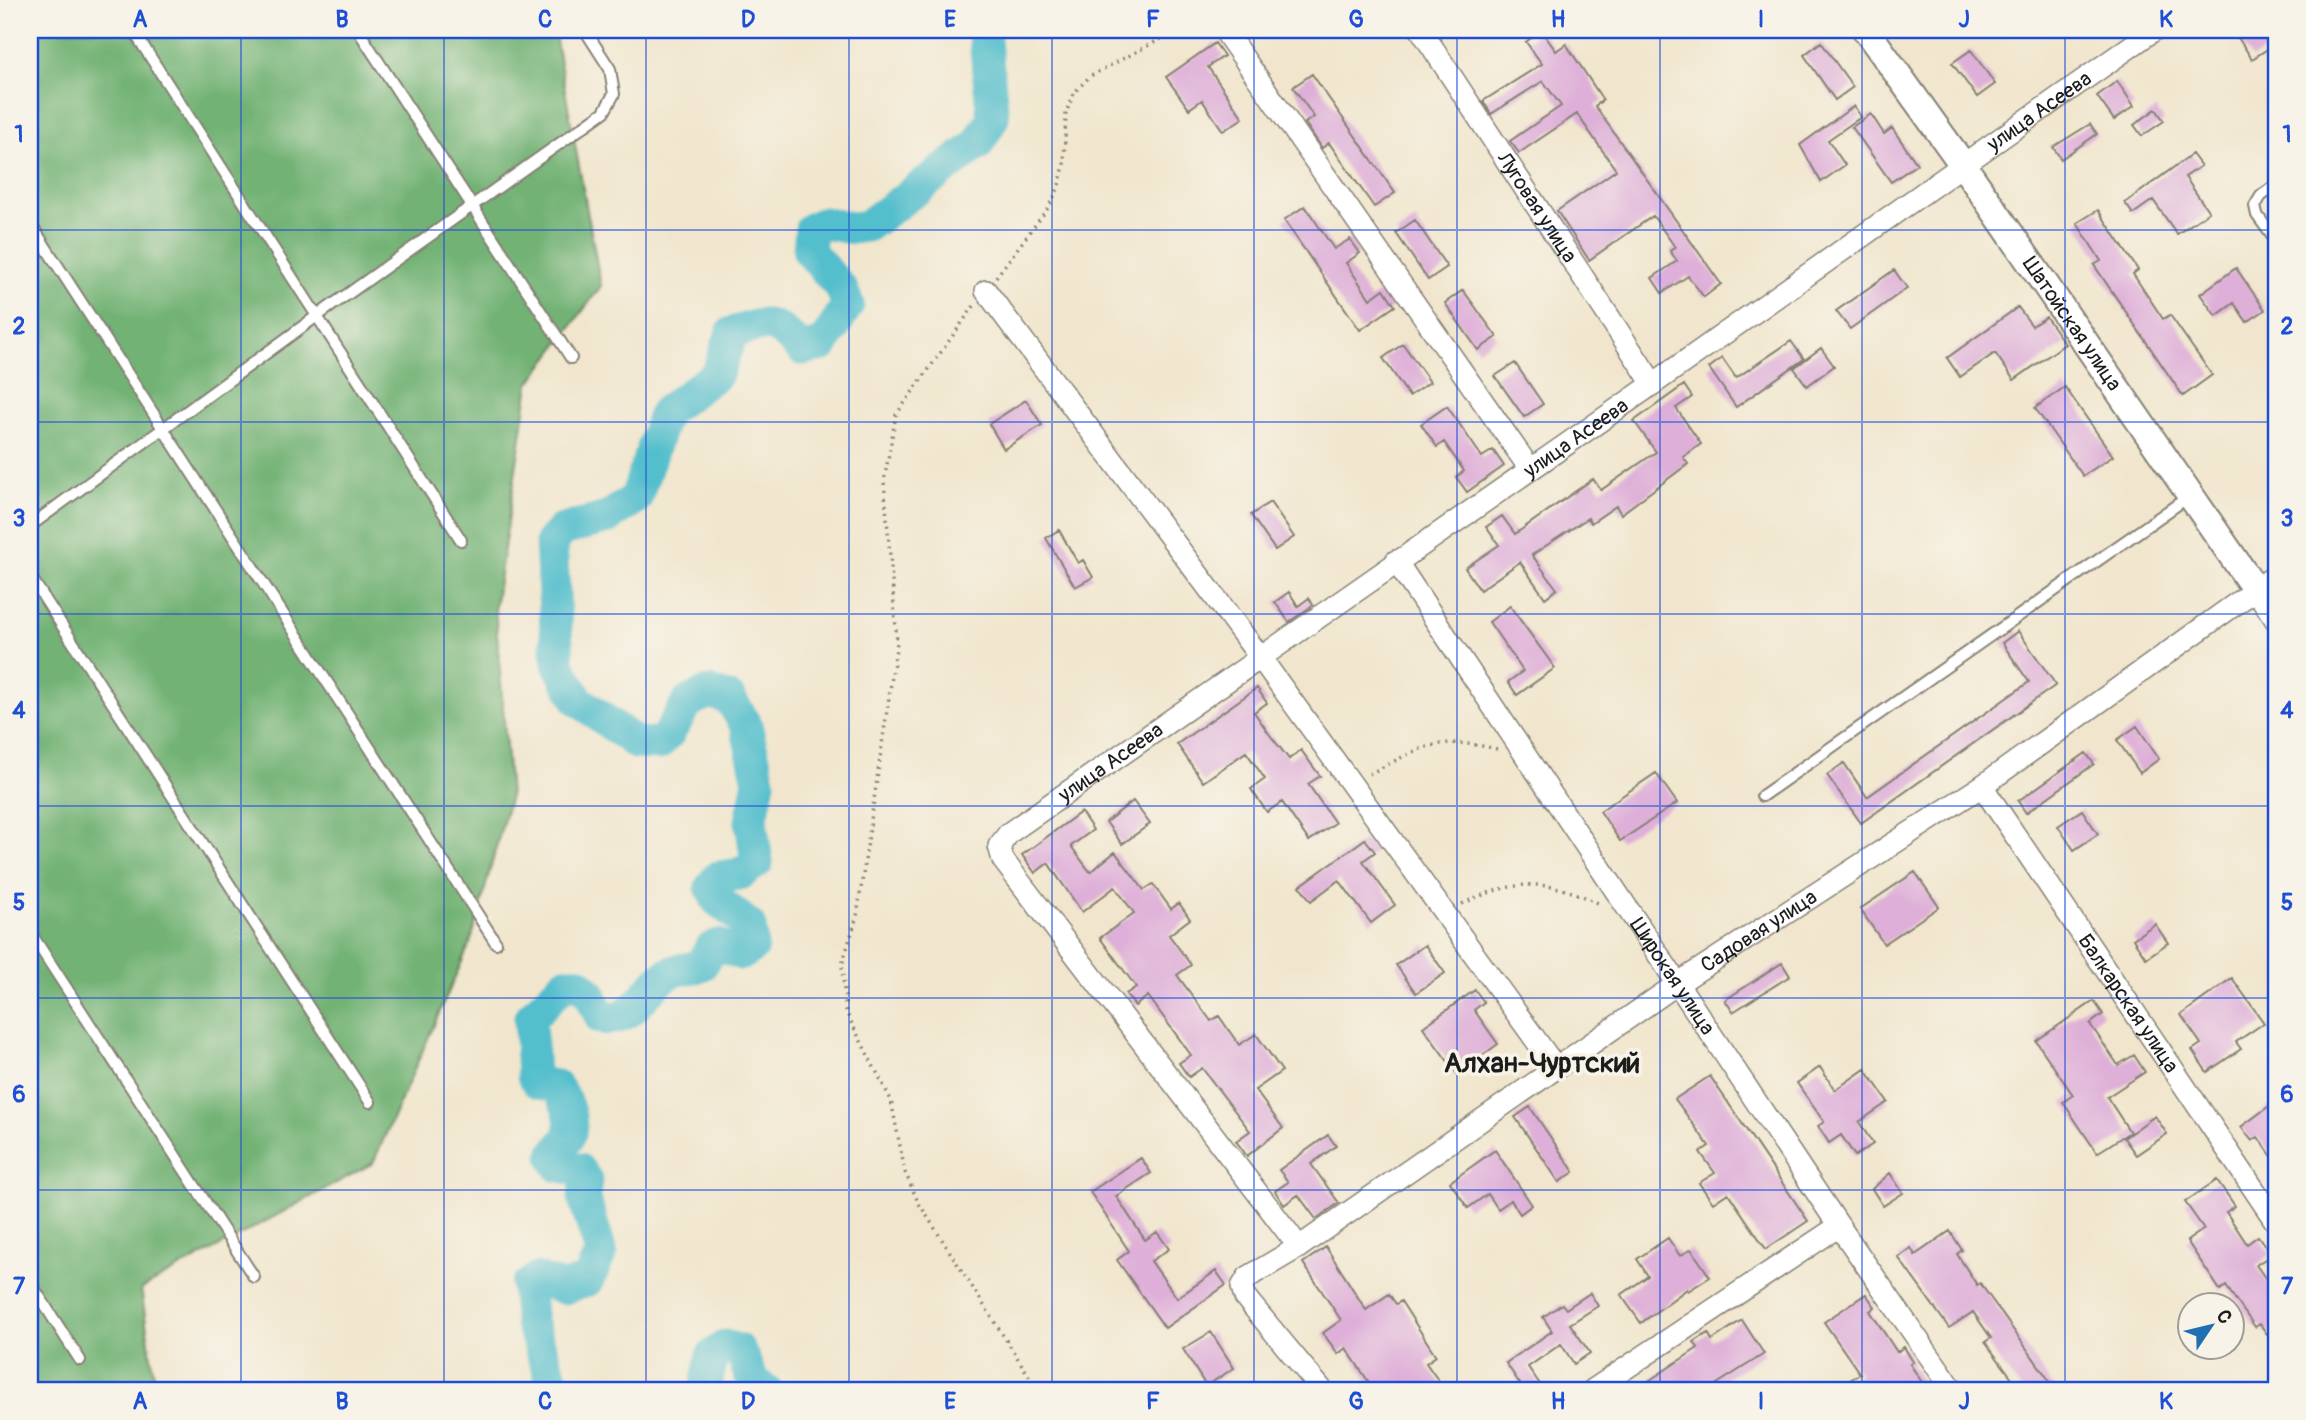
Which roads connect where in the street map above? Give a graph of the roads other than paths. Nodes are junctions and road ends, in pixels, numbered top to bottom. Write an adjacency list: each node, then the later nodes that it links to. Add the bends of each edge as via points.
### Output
1 (133, 30): 14 (lane)
2 (358, 30): 10 (lane)
3 (585, 30): 10 (lane, via 610,69 614,94 604,112)
4 (1224, 30): 18 (street)
5 (1421, 30): 16 (street, Луговая улица)
6 (1866, 30): 8 (street, Шатойская улица)
7 (2154, 30): 8 (street, улица Асеева)
8 (1963, 165): 16 (street, улица Асеева); 19 (street, Шатойская улица)
9 (2276, 185): 12 (lane, via 2255,206)
10 (472, 205): 14 (lane); 15 (lane)
11 (30, 223): 17 (lane)
12 (2276, 241)
13 (985, 291): 26 (street)
14 (317, 316): 17 (lane); 21 (lane)
15 (571, 358)
16 (1653, 384): 18 (street, улица Асеева)
17 (164, 429): 20 (lane); 30 (lane)
18 (1530, 469): 22 (street, улица Асеева)
19 (2191, 495): 24 (street, Шатойская улица); 28 (lane)
20 (30, 526)
21 (461, 540)
22 (1396, 561): 26 (street, улица Асеева); 31 (street, Широкая улица)
23 (30, 576): 33 (lane)
24 (2266, 582): 25 (street, Шатойская улица); 27 (street, Садовая улица)
25 (2276, 620)
26 (1260, 657): 32 (street); 36 (street, улица Асеева, via 1009,832 999,846 1003,860)
27 (1982, 786): 31 (street, Садовая улица); 34 (street, Балкарская улица)
28 (1762, 796)
29 (30, 932): 37 (lane)
30 (496, 943)
31 (1677, 984): 32 (street, Садовая улица); 35 (street, Широкая улица)
32 (1556, 1068): 36 (street, Садовая улица)
33 (370, 1102)
34 (2276, 1222)
35 (1839, 1226): 41 (street); 42 (street, Широкая улица)
36 (1299, 1247): 40 (street, Садовая улица, via 1248,1278 1242,1287 1245,1297)
37 (254, 1277)
38 (30, 1282): 39 (lane)
39 (80, 1360)
40 (1322, 1390)
41 (1593, 1390)
42 (1953, 1390)

